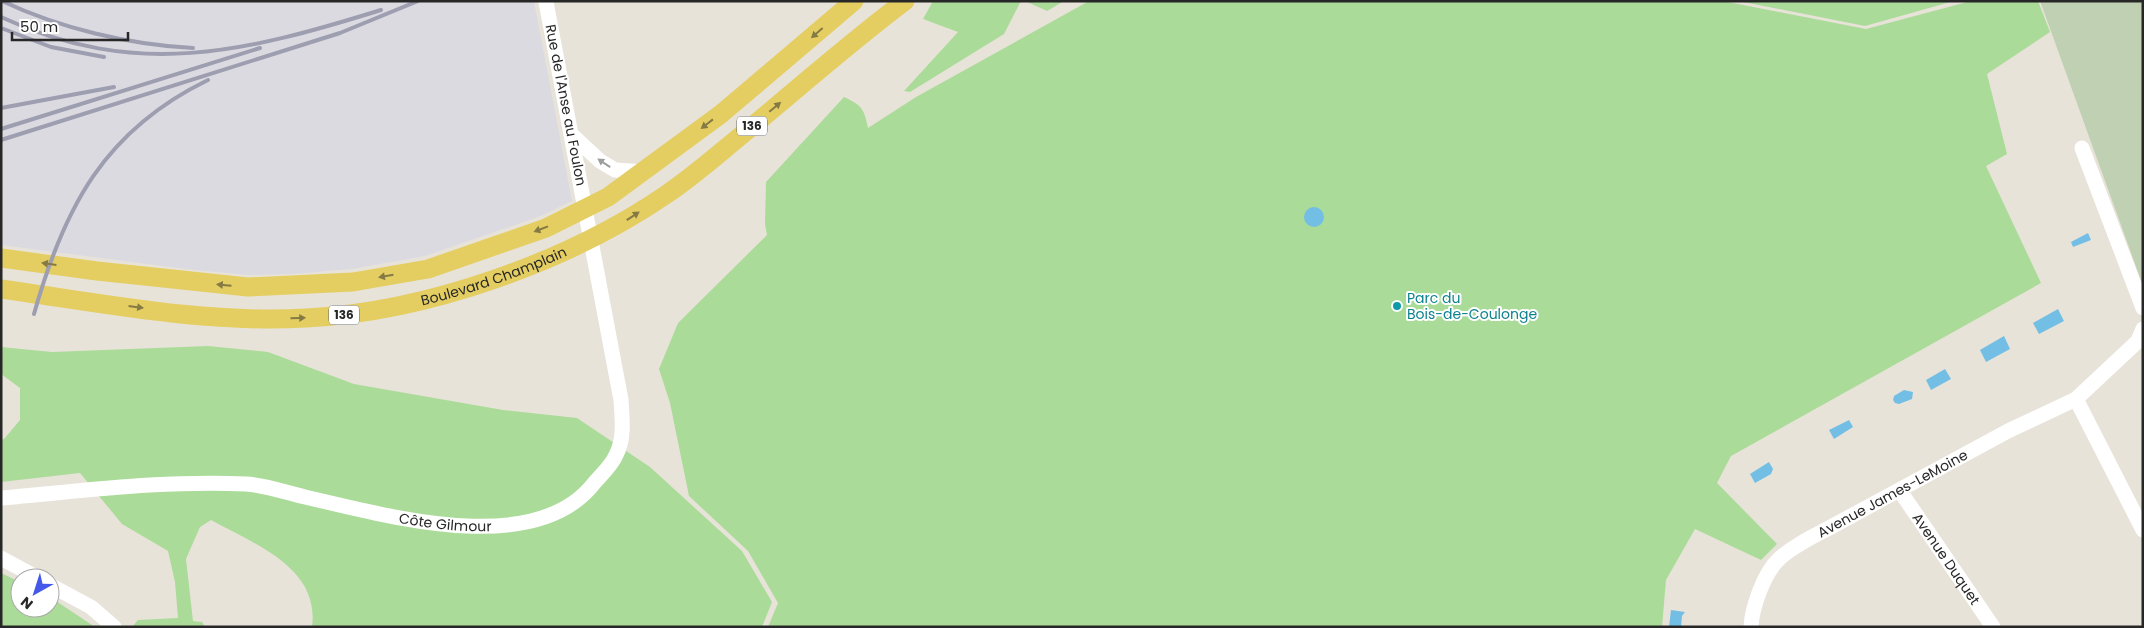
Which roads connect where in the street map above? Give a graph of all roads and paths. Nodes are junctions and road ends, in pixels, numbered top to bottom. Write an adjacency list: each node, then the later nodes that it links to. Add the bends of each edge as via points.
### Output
1 (854, 1): 6 (main road, Boulevard Champlain / 136, one-way to 6, via 721,114)
2 (905, 1): 8 (main road, Boulevard Champlain / 136, one-way to 2, via 676,188)
3 (546, 2): 4 (street, Rue de l'Anse au Foulon)
4 (572, 135): 6 (street, one-way to 4, via 615,170); 7 (street, Rue de l'Anse au Foulon)
5 (2082, 148): 11 (street)
6 (645, 172): 7 (main road, Boulevard Champlain / 136)
7 (585, 208): 8 (street, Côte Gilmour); 9 (main road, Boulevard Champlain / 136, one-way to 9, via 546,228 428,269 354,282 248,287)
8 (590, 241): 10 (main road, Boulevard Champlain / 136, one-way to 8, via 195,314 255,319 305,318 403,304 481,282); 15 (street, Côte Gilmour, via 622,400 622,436 616,456 586,494 569,508 541,519 508,525 419,523 249,484 192,482)
9 (1, 258)
10 (1, 290)
11 (2143, 308)
12 (2143, 329): 13 (street, Avenue James-LeMoine, via 2138,340)
13 (2076, 399): 14 (street, Avenue James-LeMoine); 16 (street)
14 (1900, 491): 21 (street, Avenue James-LeMoine, via 1800,544 1778,560 1760,588); 22 (street, Avenue Duquet)
15 (1, 498)
16 (2143, 530)
17 (1, 558): 18 (street)
18 (20, 568)
19 (60, 590): 20 (street, via 91,607)
20 (114, 627)
21 (1751, 627)
22 (1993, 627)

